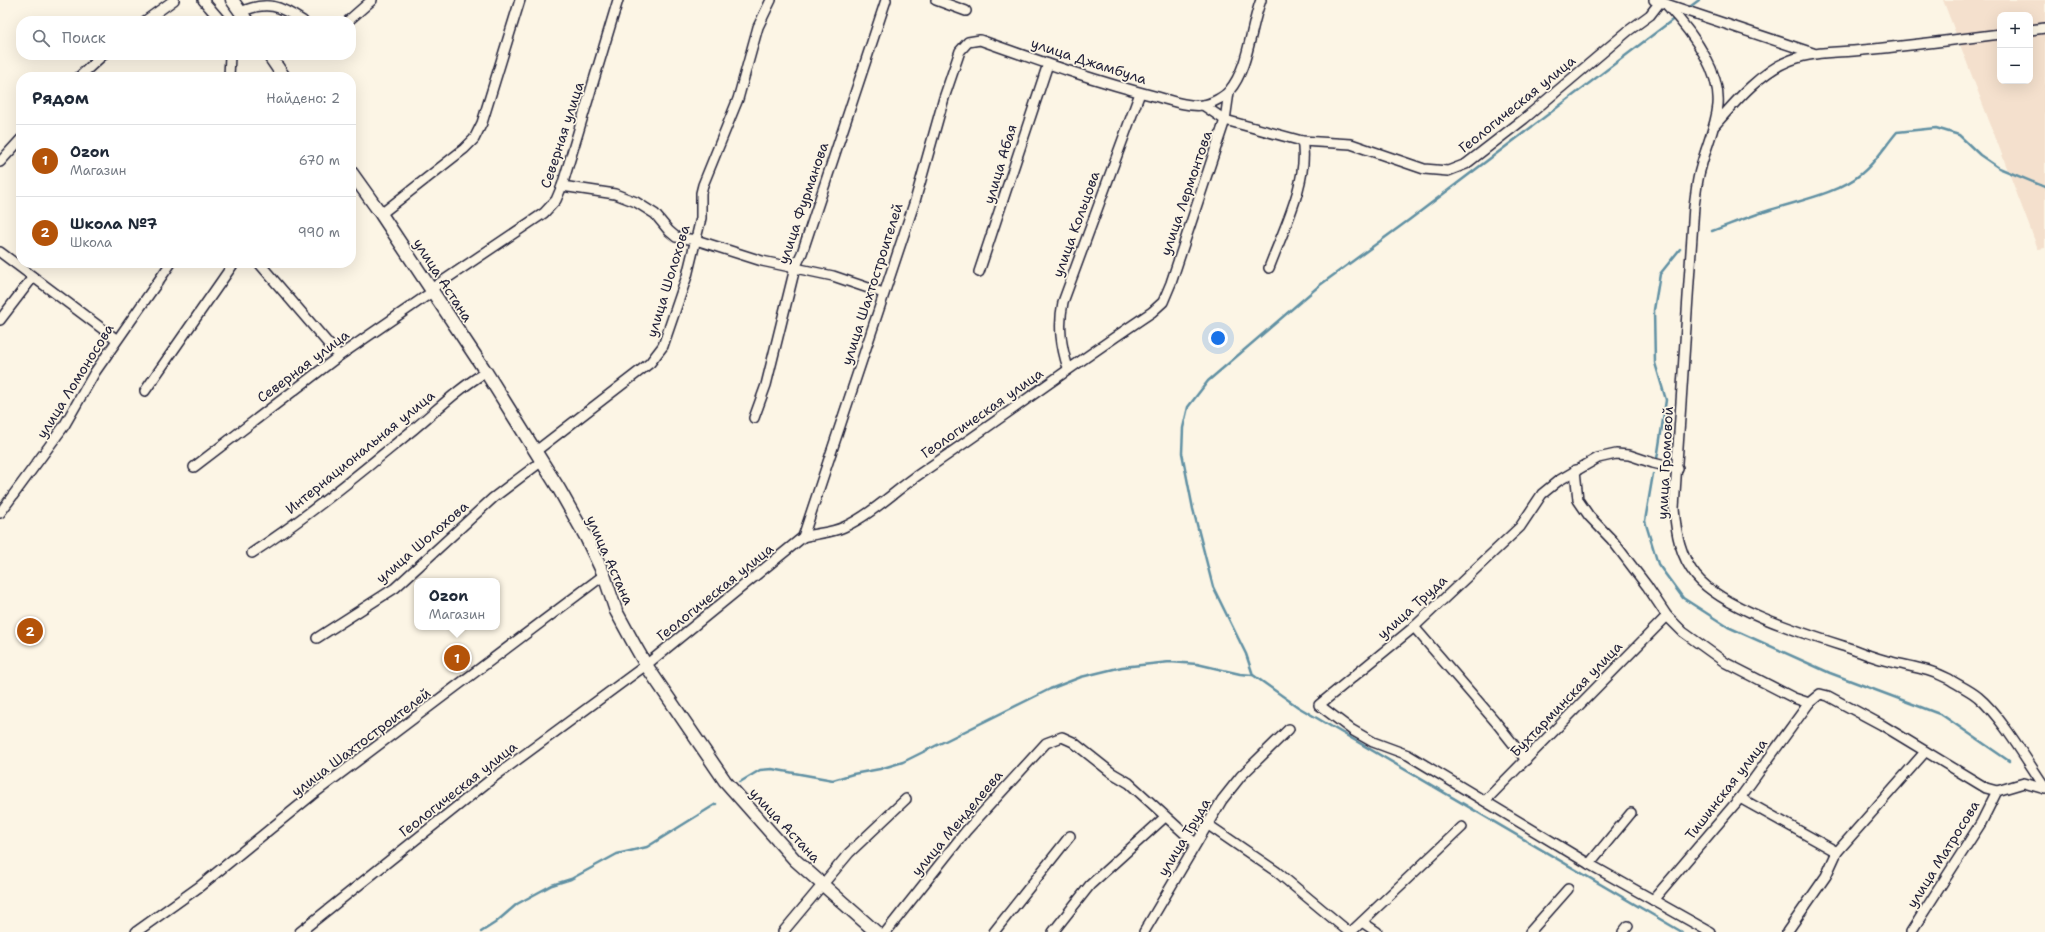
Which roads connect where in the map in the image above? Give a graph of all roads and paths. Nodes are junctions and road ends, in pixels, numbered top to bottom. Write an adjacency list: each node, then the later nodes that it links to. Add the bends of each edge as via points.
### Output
1 (174, 0): 13 (street)
2 (203, 0): 14 (street)
3 (232, 0): 15 (street)
4 (372, 0): 17 (street)
5 (520, 0): 41 (street, via 482,123 474,139)
6 (618, 0): 40 (street, Северная улица)
7 (771, 0): 42 (street, улица Шолохова, via 758,27 738,99 703,184 701,218)
8 (886, 0): 49 (street, улица Фурманова, via 802,254)
9 (936, 0): 12 (street)
10 (1261, 0): 30 (street, улица Лермонтова, via 1239,76)
11 (1660, 2): 22 (street); 35 (street, улица Громовой, via 1693,37 1711,72 1718,103); 36 (street, Геологическая улица, via 1650,15 1524,119 1466,164 1448,171 1424,169 1351,144)
12 (966, 11)
13 (152, 16)
14 (217, 16)
15 (244, 16): 16 (street, via 263,5)
16 (295, 16)
17 (354, 16)
18 (2045, 28): 19 (street)
19 (2033, 30)
20 (1997, 34): 22 (street, via 1836,53)
21 (968, 42): 26 (street, улица Джамбула, via 980,40); 54 (street, улица Шахтостроителей, via 960,52 944,98 915,201)
22 (1813, 53): 35 (street, via 1790,60 1757,82)
23 (97, 60): 27 (street)
24 (230, 60): 28 (street)
25 (273, 60): 29 (street)
26 (1048, 64): 31 (street, улица Джамбула); 51 (street, улица Абая)
27 (84, 72)
28 (229, 72)
29 (281, 72)
30 (1229, 92): 32 (street, улица Лермонтова); 34 (street, улица Лермонтова)
31 (1140, 93): 33 (street, улица Джамбула, via 1185,104); 59 (street, улица Кольцова, via 1063,302 1060,331)
32 (1214, 102): 33 (street, улица Джамбула)
33 (1203, 105): 34 (street, улица Джамбула)
34 (1226, 120): 36 (street, улица Джамбула); 55 (street, улица Лермонтова)
35 (1715, 125): 65 (street, улица Громовой, via 1700,168 1694,206)
36 (1302, 141): 50 (street, via 1304,163 1298,190)
37 (16, 151): 38 (street)
38 (0, 162)
39 (356, 179): 41 (street, улица Астана)
40 (562, 186): 42 (street, via 615,194 636,202 655,214 676,237); 53 (street, Северная улица, via 556,200 544,213)
41 (381, 214): 53 (street, улица Астана)
42 (696, 240): 49 (street, via 743,256); 63 (street, улица Шолохова, via 687,276 659,353)
43 (0, 252): 44 (street)
44 (16, 264)
45 (21, 268): 52 (street)
46 (167, 268): 57 (street, улица Ломоносова)
47 (231, 268): 61 (street)
48 (263, 268): 58 (street)
49 (795, 268): 54 (street, via 833,276); 62 (street, улица Фурманова, via 766,385)
50 (1269, 268)
51 (979, 272)
52 (33, 277): 56 (street); 57 (street)
53 (432, 291): 58 (street, Северная улица); 60 (street, улица Астана)
54 (883, 293): 68 (street, улица Шахтостроителей)
55 (1163, 302): 59 (street, Геологическая улица)
56 (0, 320)
57 (116, 339): 67 (street, улица Ломоносова, via 64,426)
58 (339, 356): 64 (street, Северная улица)
59 (1068, 368): 68 (street, Геологическая улица, via 1009,413 858,519 830,533)
60 (486, 372): 63 (street, улица Астана); 69 (street, Интернациональная улица, via 465,384 331,496)
61 (145, 391)
62 (754, 418)
63 (539, 456): 70 (street, улица Астана, via 586,537); 73 (street, улица Шолохова, via 395,588)
64 (194, 467)
65 (1678, 469): 66 (street, улица Труда, via 1629,455 1616,454 1598,458); 79 (street, улица Громовой, via 1674,508 1677,537 1685,559 1696,576 1708,587 1738,606 1794,630 1891,662 1917,666 1948,679 1978,697 2000,722)
66 (1575, 470): 71 (street, via 1578,500 1612,540); 72 (street, улица Труда, via 1542,494 1520,527)
67 (0, 513)
68 (803, 537): 74 (street, Геологическая улица)
69 (252, 553)
70 (604, 575): 74 (street, улица Астана, via 618,615); 96 (street, улица Шахтостроителей, via 312,795 199,887)
71 (1667, 616): 75 (street, via 1683,632 1726,663 1794,698); 78 (street, Бухтарминская улица)
72 (1414, 627): 78 (street); 83 (street, улица Труда, via 1319,705 1352,730 1373,742 1408,755)
73 (317, 638)
74 (646, 665): 92 (street, улица Астана, via 731,788 795,860); 97 (street, Геологическая улица, via 494,777)
75 (1810, 703): 77 (street, Тишинская улица, via 1820,694 1828,696); 81 (street, Тишинская улица)
76 (1290, 729): 86 (street, улица Труда, via 1241,776)
77 (1925, 752): 80 (street, via 1986,788); 90 (street)
78 (1526, 760): 83 (street, Бухтарминская улица)
79 (2045, 788): 80 (street, via 2024,783)
80 (1997, 791): 109 (street, улица Матросова, via 1981,822)
81 (1740, 798): 90 (street); 94 (street, Тишинская улица)
82 (906, 799): 92 (street, via 849,853)
83 (1485, 801): 91 (street)
84 (1631, 813): 91 (street)
85 (1165, 817): 89 (street); 100 (street, улица Менделеева, via 1129,783 1112,774 1073,742 1062,737 1055,738 1046,743 966,831); 102 (street, via 1090,885)
86 (1207, 824): 89 (street, улица Труда); 104 (street, via 1277,872)
87 (1462, 827): 95 (street)
88 (1070, 836): 101 (street)
89 (1195, 843): 103 (street, улица Труда)
90 (1837, 852): 108 (street, via 1826,876)
91 (1589, 864): 94 (street)
92 (823, 886): 98 (street); 99 (street, улица Астана)
93 (1568, 889): 106 (street)
94 (1653, 900): 107 (street)
95 (1362, 922): 104 (street); 105 (street)
96 (136, 932)
97 (300, 932)
98 (783, 932)
99 (876, 932)
100 (886, 932)
101 (994, 932)
102 (1053, 932)
103 (1144, 932)
104 (1350, 932)
105 (1377, 932)
106 (1530, 932)
107 (1710, 932)
108 (1787, 932)
109 (1911, 932)

